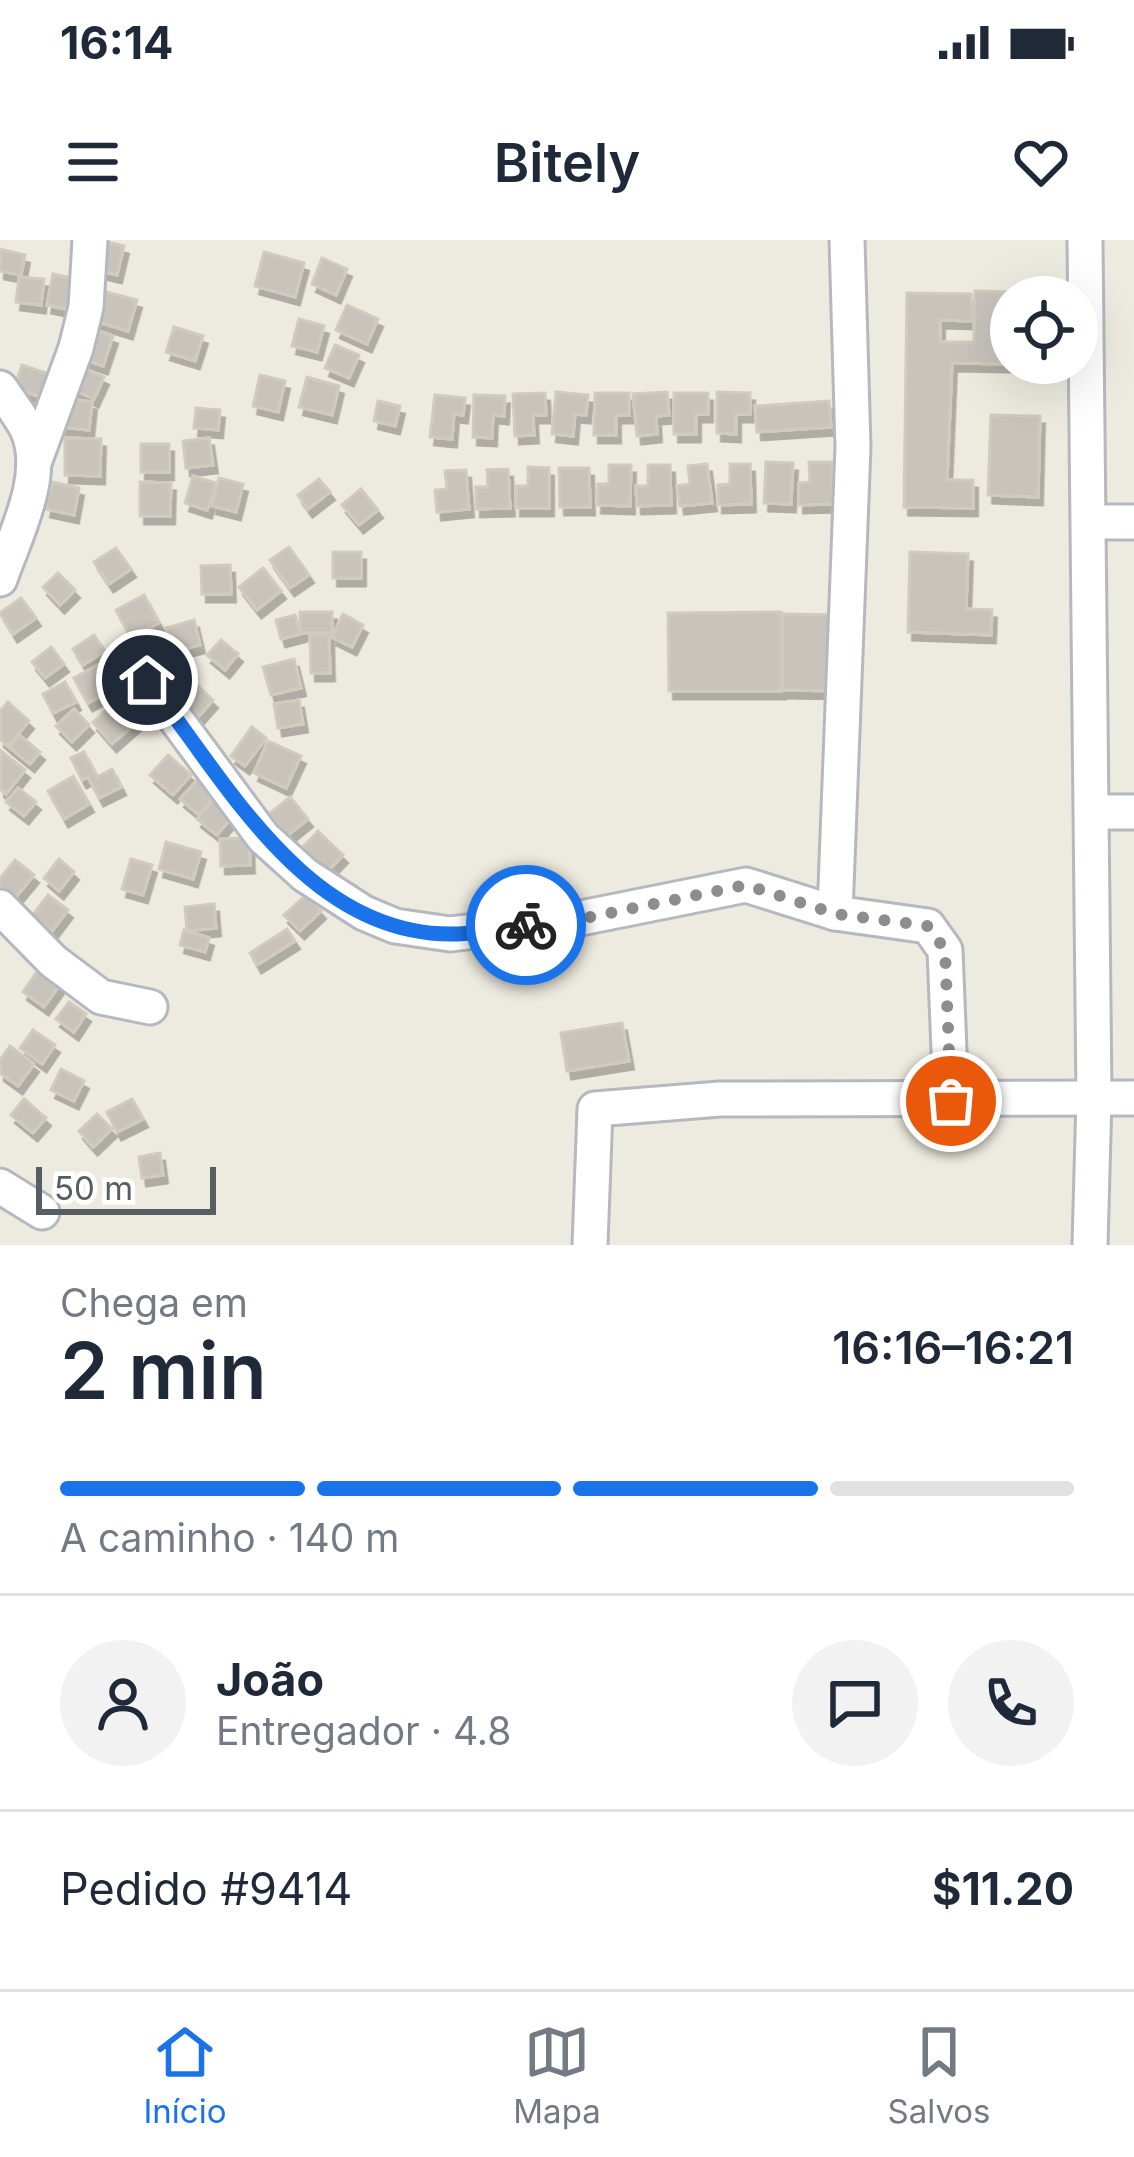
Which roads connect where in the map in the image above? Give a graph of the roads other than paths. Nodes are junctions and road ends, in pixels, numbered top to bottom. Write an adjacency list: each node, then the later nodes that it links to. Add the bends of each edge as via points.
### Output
1 (90, 240): 5 (street, via 76,348)
2 (848, 240): 13 (street, via 853,447)
3 (1084, 240): 6 (street)
4 (0, 388): 5 (street, via 28,430)
5 (35, 460): 8 (street)
6 (1090, 522): 7 (street); 10 (street)
7 (1134, 522)
8 (0, 579)
9 (147, 680): 13 (street, via 263,837 305,875 395,926 450,934 576,920 746,885)
10 (1092, 812): 11 (street); 15 (street)
11 (1134, 812)
12 (0, 908): 14 (street, via 101,998)
13 (836, 914): 17 (street, via 928,926 945,950)
14 (150, 1007)
15 (1094, 1098): 16 (street); 17 (street); 21 (street)
16 (1134, 1098)
17 (951, 1101): 20 (street, via 720,1099 595,1109)
18 (0, 1186): 19 (street)
19 (42, 1212)
20 (590, 1245)
21 (1090, 1245)

